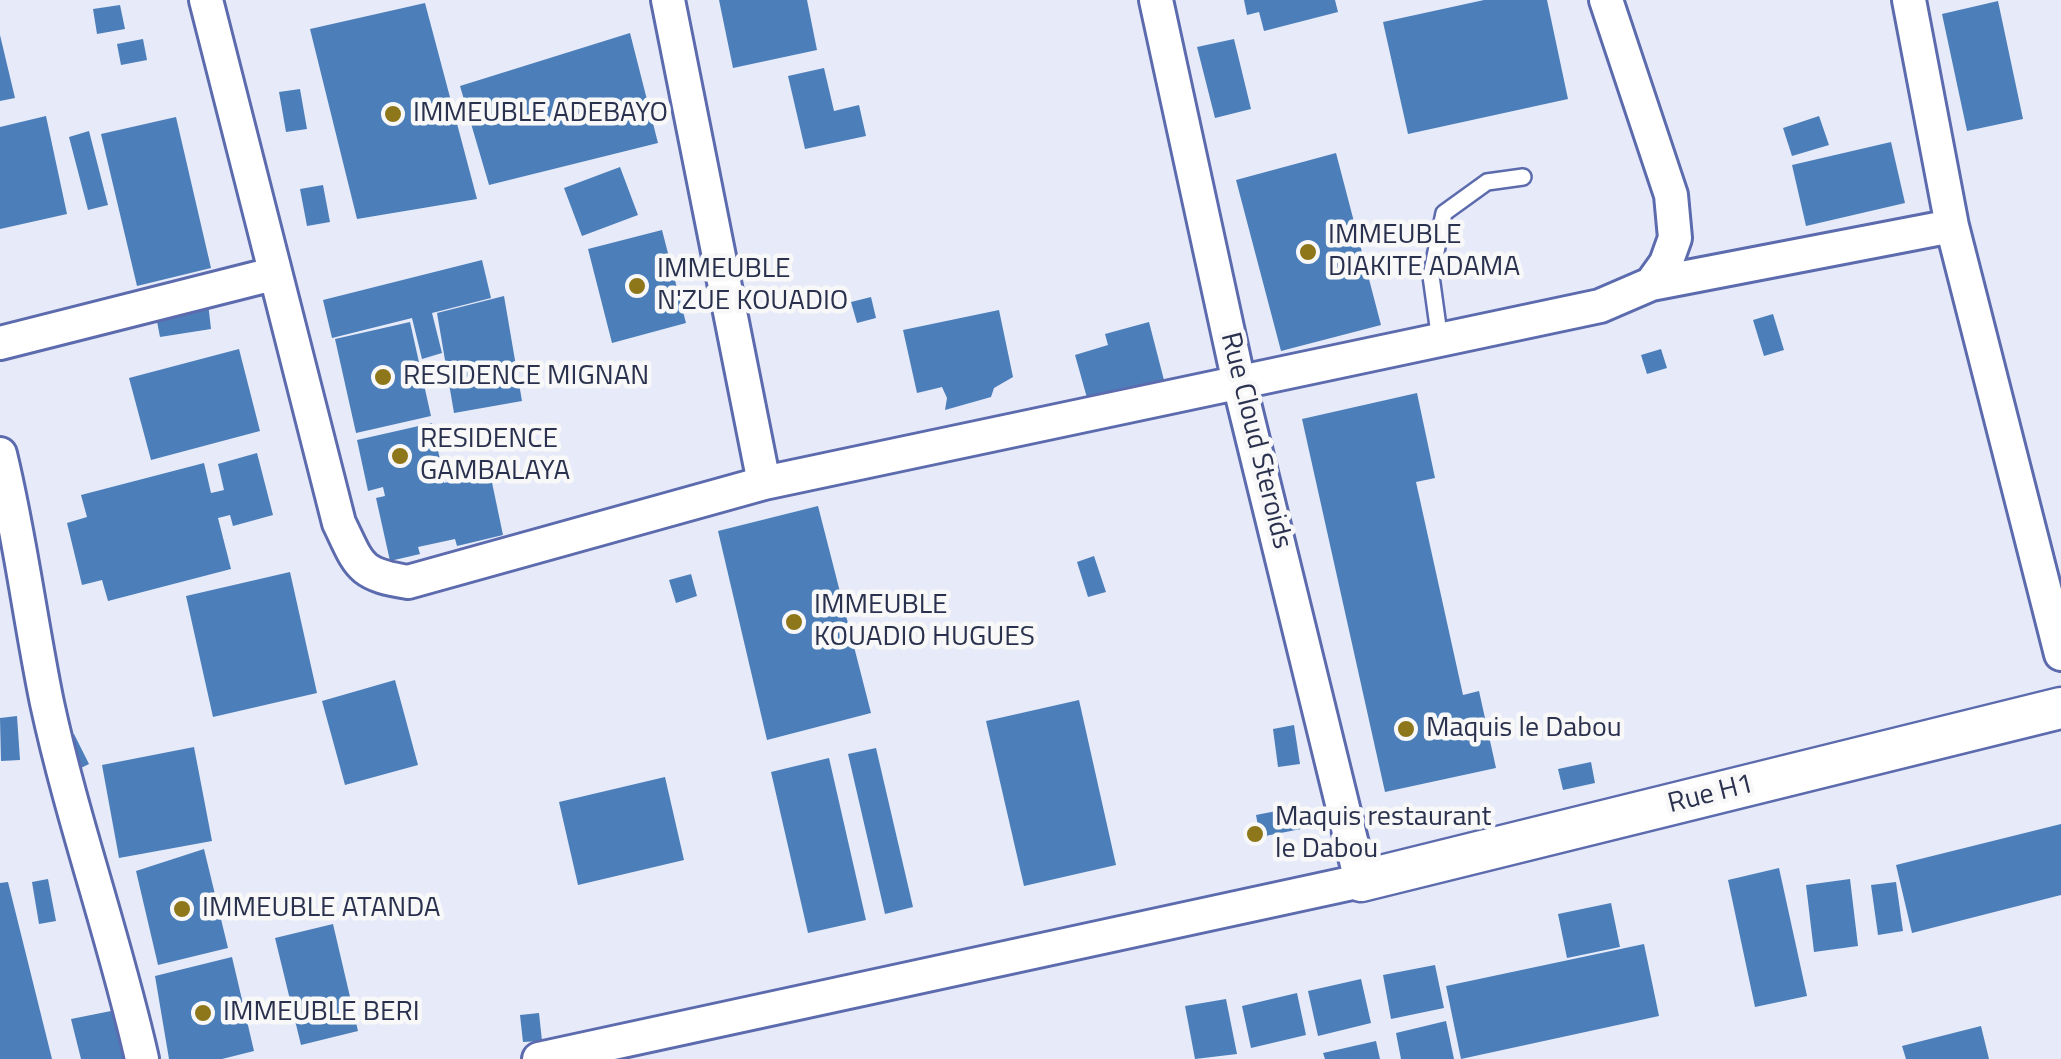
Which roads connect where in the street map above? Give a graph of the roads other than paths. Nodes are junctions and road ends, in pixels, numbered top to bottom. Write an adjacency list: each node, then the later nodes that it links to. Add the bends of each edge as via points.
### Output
1 (206, 0): 8 (street)
2 (668, 0): 14 (street)
3 (1156, 0): 12 (street, Rue Cloud Steroids)
4 (1606, 0): 9 (street, via 1671,194 1675,238)
5 (1908, 0): 7 (street)
6 (1523, 177): 10 (lane, via 1487,182 1444,214 1431,276)
7 (1952, 226): 9 (street); 15 (street)
8 (273, 274): 11 (street); 14 (street, via 339,523 357,560 376,577 408,582)
9 (1650, 284): 10 (street, via 1600,306)
10 (1440, 340): 12 (street)
11 (0, 343)
12 (1239, 383): 14 (street); 17 (street, Rue Cloud Steroids)
13 (0, 454): 18 (street, via 52,721)
14 (764, 483)
15 (2061, 654)
16 (2061, 708): 17 (street, Rue H1)
17 (1360, 881): 19 (street)
18 (142, 1059)
19 (540, 1059)

